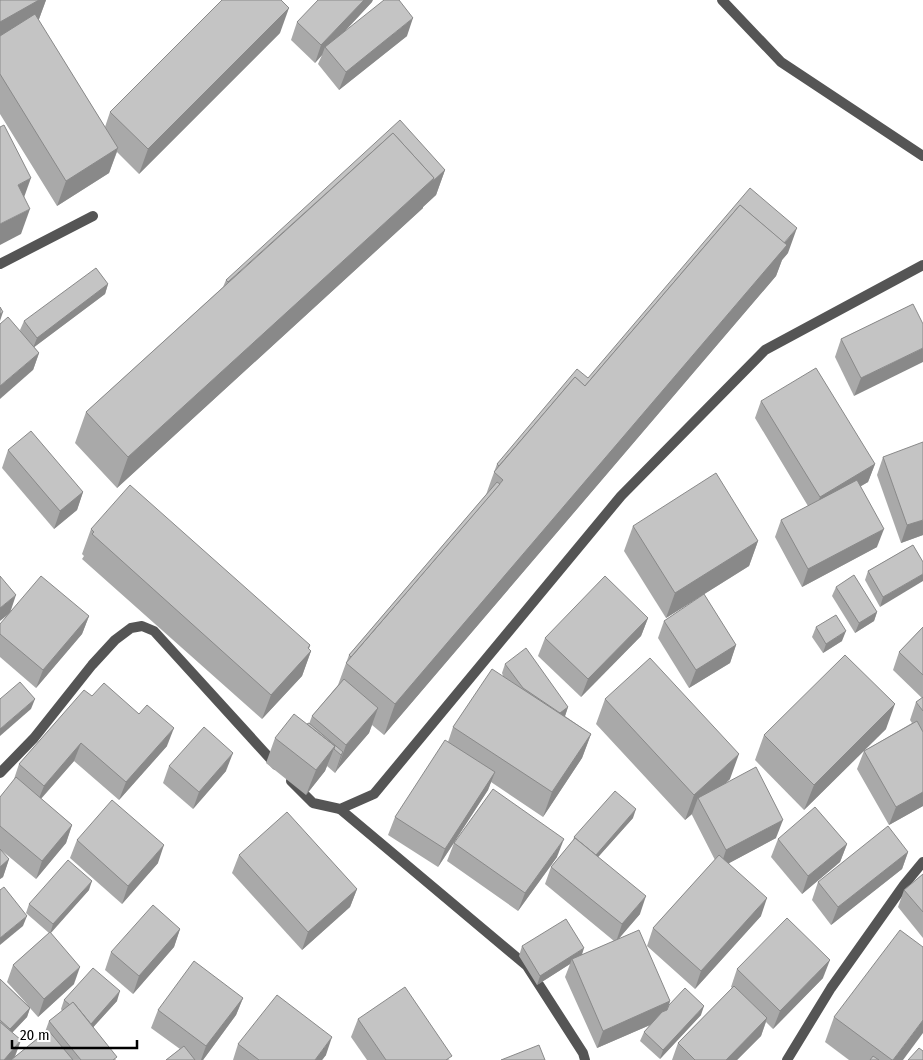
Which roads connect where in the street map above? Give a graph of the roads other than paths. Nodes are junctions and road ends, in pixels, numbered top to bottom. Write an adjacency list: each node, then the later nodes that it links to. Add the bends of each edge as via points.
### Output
1 (722, 0): 2 (street, via 781,62)
2 (923, 156)
3 (93, 216): 4 (street)
4 (0, 264)
5 (923, 265): 7 (street, via 765,350 621,496 374,794)
6 (0, 773): 7 (street, via 34,738 115,640 131,628 142,626 154,631 313,803)
7 (340, 809): 9 (street, via 527,966)
8 (923, 862): 10 (street, via 831,988)
9 (585, 1060)
10 (787, 1060)

